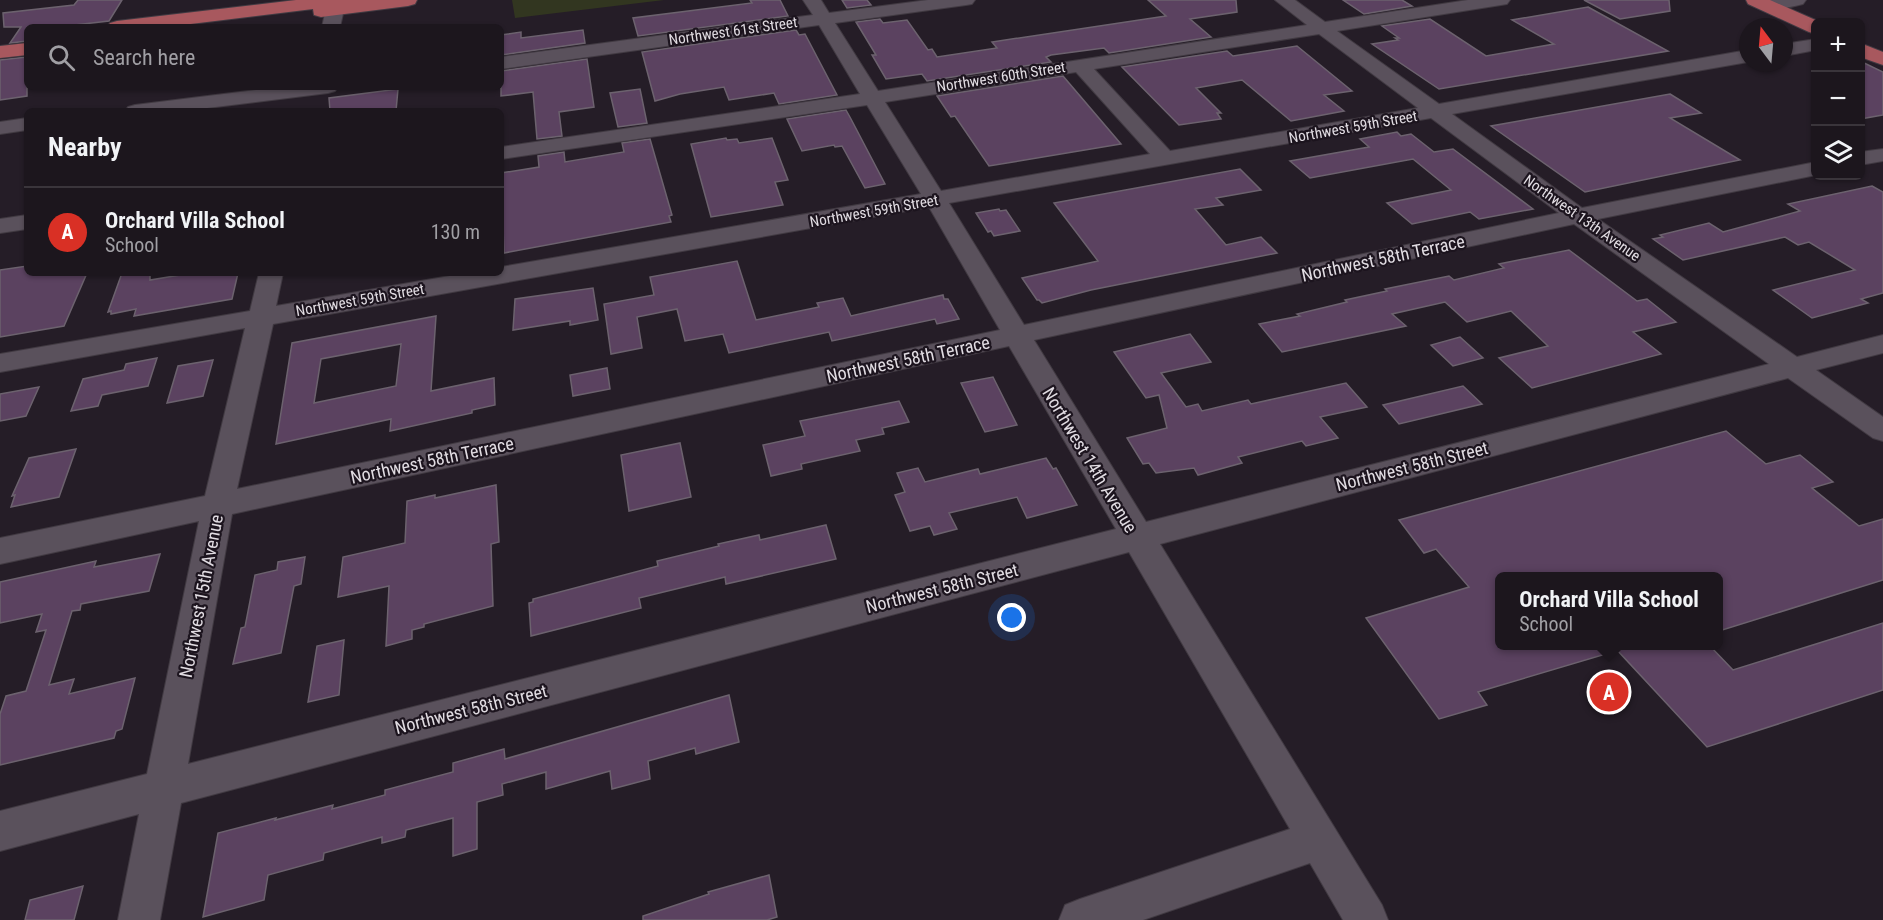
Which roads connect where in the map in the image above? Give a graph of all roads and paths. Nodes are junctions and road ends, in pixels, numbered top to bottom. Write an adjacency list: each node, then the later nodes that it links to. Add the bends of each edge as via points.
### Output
1 (408, 0): 7 (main road)
2 (966, 0): 8 (street, Northwest 61st Street)
3 (1284, 0): 12 (street, Northwest 13th Avenue)
4 (1501, 0): 12 (street, Northwest 60th Street)
5 (1797, 0): 6 (street)
6 (1760, 2): 11 (main road)
7 (337, 7): 9 (main road); 10 (main road)
8 (818, 9): 22 (street, Northwest 61st Street); 26 (street, Northwest 14th Avenue)
9 (150, 24)
10 (215, 24)
11 (1811, 26)
12 (1322, 27): 23 (street, Northwest 60th Street); 29 (street, Northwest 13th Avenue)
13 (24, 38): 14 (main road)
14 (0, 41)
15 (1811, 46): 17 (street)
16 (24, 49): 19 (main road)
17 (1793, 49)
18 (1865, 51): 21 (main road)
19 (0, 52)
20 (1739, 58): 29 (street, Northwest 59th Street)
21 (1883, 59)
22 (504, 62)
23 (1080, 65): 26 (street, Northwest 60th Street); 35 (street)
24 (303, 90): 27 (street)
25 (318, 90): 28 (street)
26 (872, 98): 32 (street, Northwest 60th Street); 37 (street, Northwest 14th Avenue)
27 (159, 108)
28 (310, 108)
29 (1435, 112): 35 (street, Northwest 59th Street); 38 (street, Northwest 13th Avenue)
30 (24, 124): 31 (street)
31 (0, 128)
32 (504, 153)
33 (1883, 155): 34 (street)
34 (1865, 158)
35 (1167, 160): 37 (street, Northwest 59th Street)
36 (1811, 169): 38 (street, Northwest 58th Terrace)
37 (936, 200): 41 (street, Northwest 59th Street); 45 (street, Northwest 14th Avenue)
38 (1578, 216): 45 (street, Northwest 58th Terrace); 48 (street, Northwest 13th Avenue)
39 (24, 222): 40 (street)
40 (0, 226)
41 (504, 275)
42 (270, 276): 44 (street, Northwest 15th Avenue)
43 (498, 276): 44 (street, Northwest 59th Street)
44 (261, 317): 47 (street, Northwest 59th Street); 50 (street, Northwest 15th Avenue)
45 (1015, 336): 50 (street, Northwest 58th Terrace); 51 (street, Northwest 14th Avenue)
46 (1883, 344): 48 (street, Northwest 58th Street)
47 (0, 363)
48 (1796, 368): 49 (street, Northwest 13th Avenue); 51 (street, Northwest 58th Street)
49 (1883, 431)
50 (218, 506): 52 (street, Northwest 58th Terrace); 53 (street, Northwest 15th Avenue)
51 (1137, 537): 53 (street, Northwest 58th Street); 55 (street, Northwest 14th Avenue)
52 (0, 551)
53 (164, 788): 54 (street, Northwest 58th Street); 56 (street, Northwest 15th Avenue)
54 (0, 831)
55 (1318, 840): 57 (street); 58 (street, Northwest 14th Avenue)
56 (139, 920)
57 (1080, 920)
58 (1367, 920)

